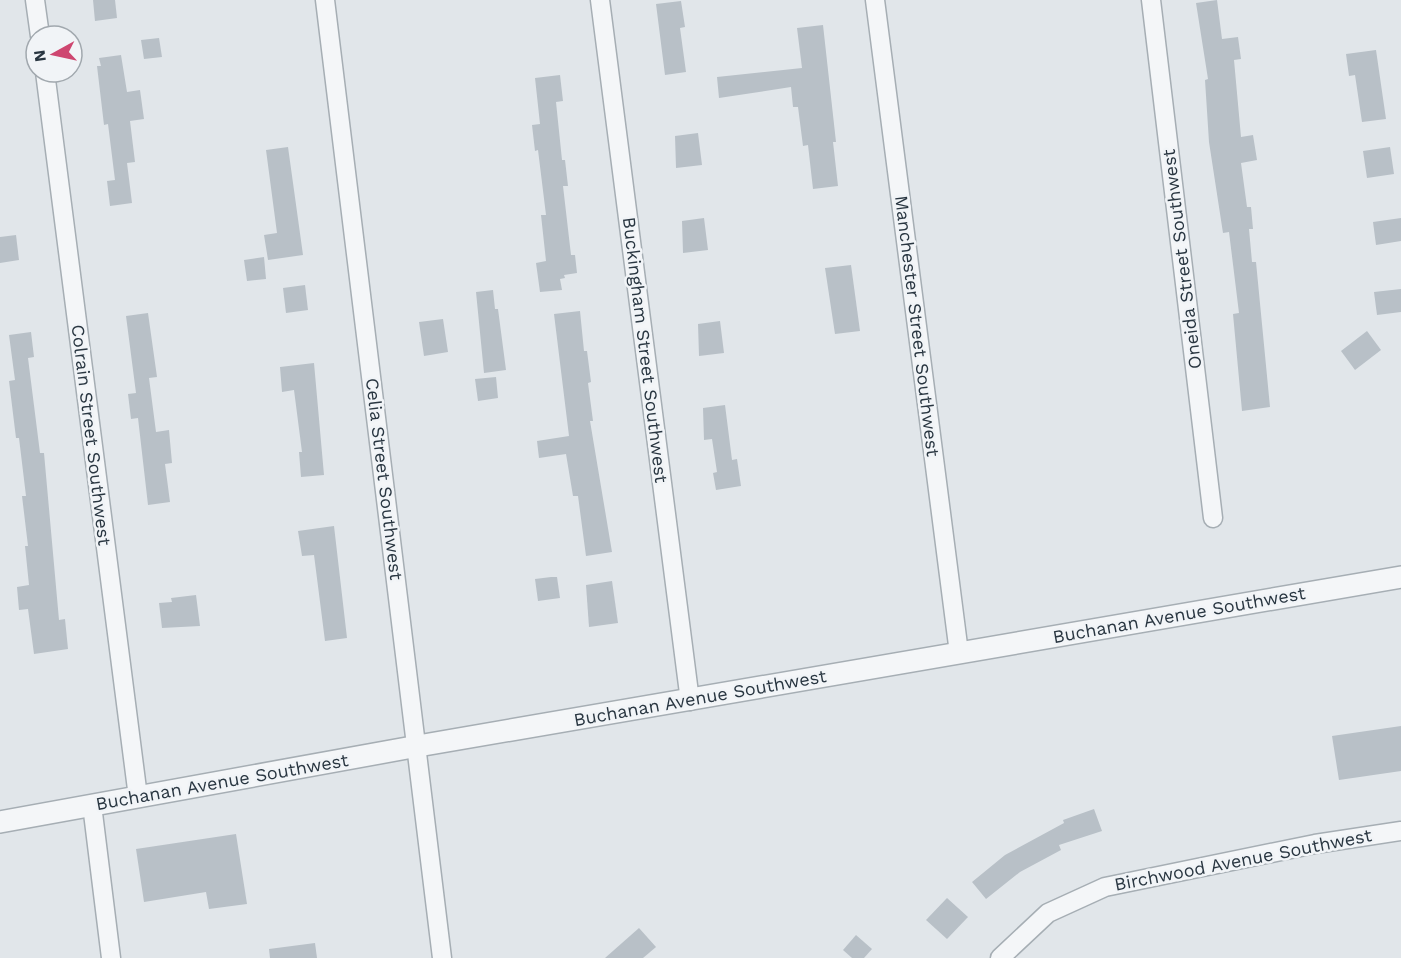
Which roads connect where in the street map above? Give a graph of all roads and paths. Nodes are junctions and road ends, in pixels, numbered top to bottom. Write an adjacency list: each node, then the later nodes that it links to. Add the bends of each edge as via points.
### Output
1 (36, 0): 6 (street)
2 (325, 0): 12 (street, Celia Street Southwest)
3 (600, 0): 11 (street, Buckingham Street Southwest)
4 (875, 0): 10 (street, Manchester Street Southwest)
5 (1151, 0): 8 (street, Oneida Street Southwest)
6 (39, 24)
7 (47, 84): 13 (street, Colrain Street Southwest)
8 (1213, 518)
9 (1401, 578): 10 (street, Buchanan Avenue Southwest)
10 (959, 653): 11 (street, Buchanan Avenue Southwest)
11 (690, 701): 12 (street, Buchanan Avenue Southwest)
12 (417, 746): 13 (street, Buchanan Avenue Southwest); 18 (street, Celia Street Southwest)
13 (138, 797): 14 (street, Buchanan Avenue Southwest)
14 (92, 806): 15 (street, Buchanan Avenue Southwest); 17 (street)
15 (0, 822)
16 (1401, 831): 19 (street, Birchwood Avenue Southwest, via 1105,886 1048,913)
17 (111, 958)
18 (442, 958)
19 (1000, 958)

